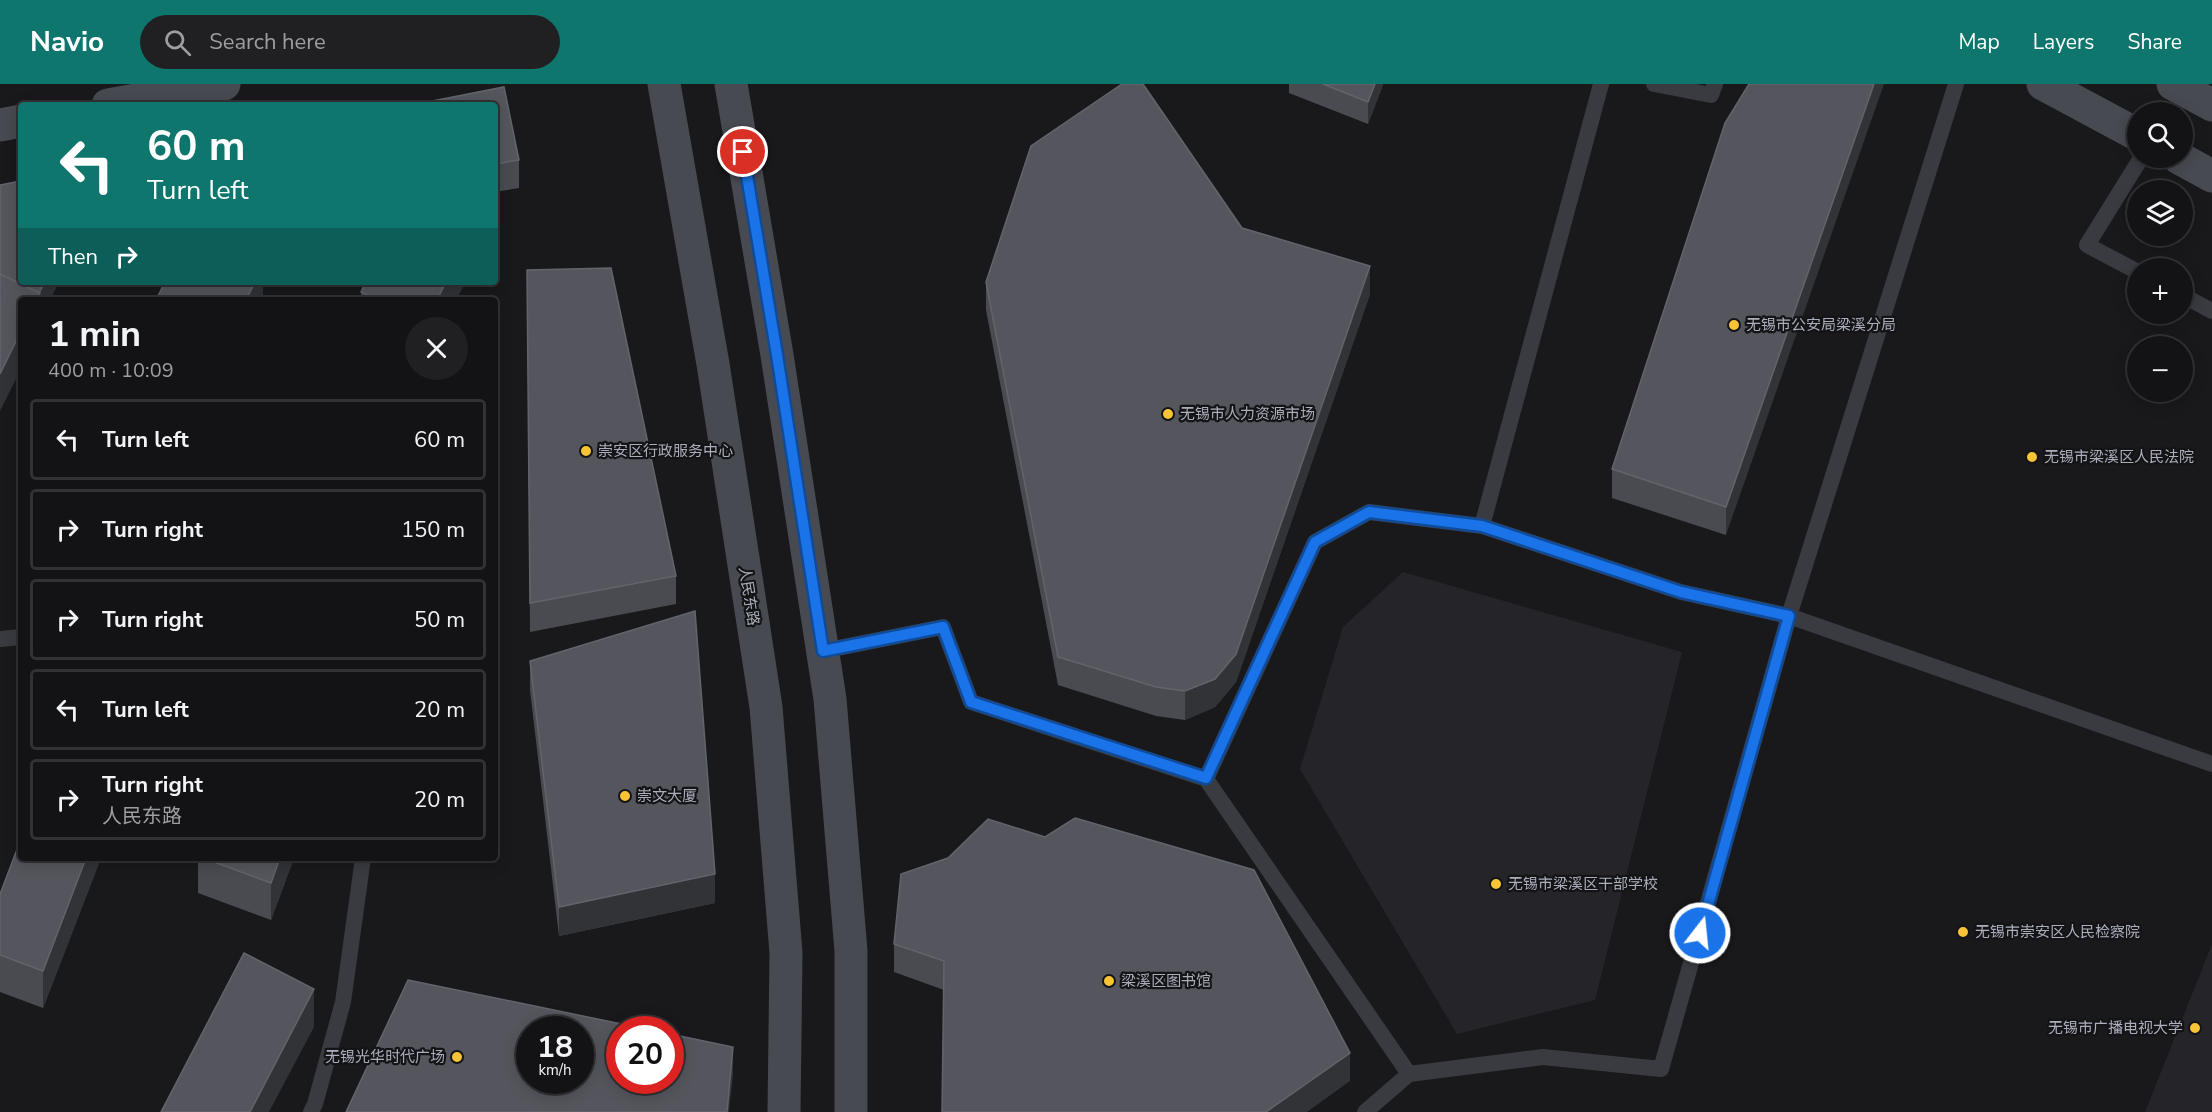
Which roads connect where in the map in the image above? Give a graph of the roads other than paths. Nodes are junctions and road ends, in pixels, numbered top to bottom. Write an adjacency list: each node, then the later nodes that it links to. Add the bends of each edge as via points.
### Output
1 (224, 84): 10 (main road)
2 (664, 84): 31 (main road, 人民东路, via 713,364 766,707 786,953)
3 (731, 84): 25 (main road)
4 (1601, 84): 21 (lane)
5 (1654, 84): 6 (lane, via 1711,96)
6 (1715, 84)
7 (1956, 84): 22 (lane)
8 (2173, 84): 11 (main road)
9 (2058, 88): 14 (main road)
10 (125, 102)
11 (2212, 105)
12 (18, 121): 13 (main road)
13 (0, 124)
14 (2127, 129)
15 (2193, 166): 17 (main road)
16 (2134, 168): 18 (lane, via 2087,245)
17 (2212, 176)
18 (2127, 266)
19 (2193, 301): 20 (lane)
20 (2212, 311)
21 (1482, 526): 22 (lane, via 1681,592); 27 (lane, via 1369,512 1315,542)
22 (1789, 616): 26 (lane); 29 (lane, via 1661,1069 1543,1057)
23 (18, 637): 24 (lane)
24 (0, 639)
25 (823, 651): 27 (lane, via 943,627 971,702); 32 (main road, via 851,951)
26 (2212, 764)
27 (1206, 778): 29 (lane)
28 (363, 861): 30 (lane, via 343,1002)
29 (1409, 1074): 33 (lane)
30 (311, 1112)
31 (784, 1112)
32 (851, 1112)
33 (1365, 1112)

